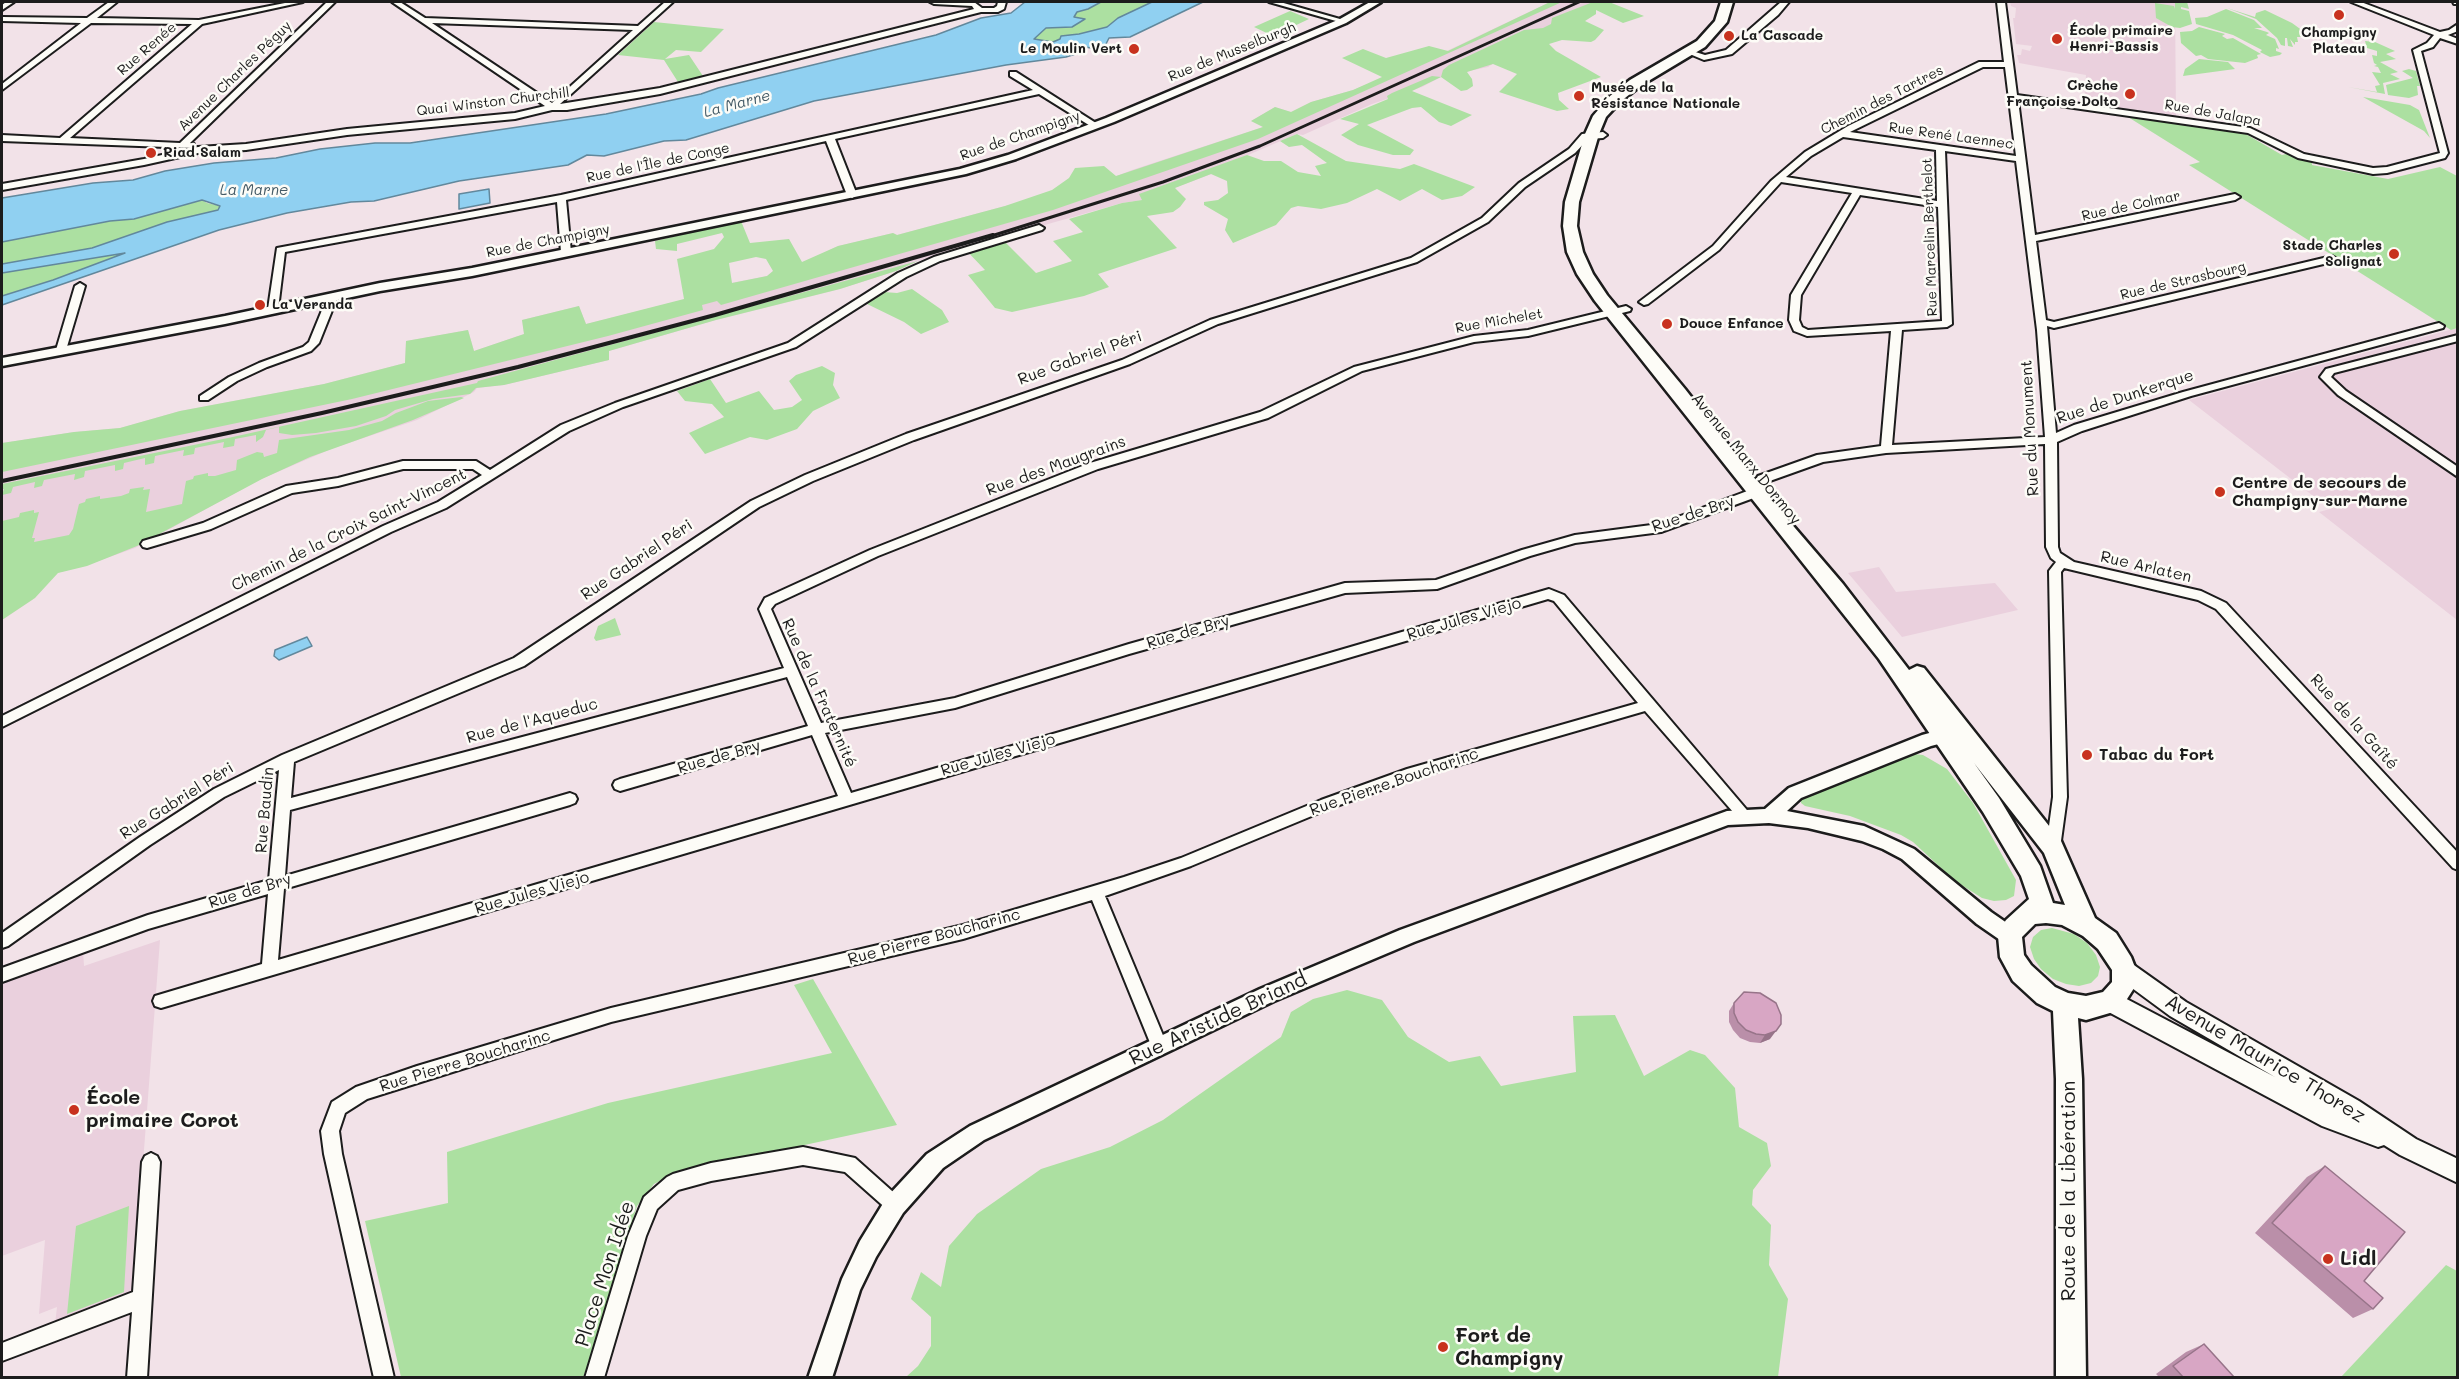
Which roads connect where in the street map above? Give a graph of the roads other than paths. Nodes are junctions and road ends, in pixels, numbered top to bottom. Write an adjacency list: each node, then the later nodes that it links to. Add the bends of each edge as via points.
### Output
1 (10, 2): 18 (street)
2 (113, 2): 21 (street)
3 (299, 2): 23 (street, Rue Renée)
4 (331, 2): 41 (street, Avenue Charles Péguy)
5 (396, 2): 20 (street)
6 (669, 2): 25 (street)
7 (934, 2): 8 (street)
8 (953, 2): 17 (street)
9 (1002, 2): 17 (street, Quai Winston Churchill, via 999,8)
10 (1273, 2): 22 (street)
11 (1377, 2): 22 (street, Rue de Musselburgh)
12 (1727, 2): 28 (main road, Avenue Marx Dormoy, via 1722,22)
13 (1736, 2): 28 (main road, Avenue Marx Dormoy, via 1727,30 1710,49)
14 (1785, 2): 28 (street, via 1729,52 1711,58)
15 (2001, 2): 29 (street, Rue du Monument)
16 (2355, 2): 26 (street)
17 (977, 5): 34 (street, Quai Winston Churchill, via 660,91)
18 (2, 8)
19 (2, 19): 21 (street)
20 (422, 20): 25 (street); 34 (street)
21 (88, 21): 23 (street); 31 (street)
22 (1343, 21): 35 (street, Rue de Musselburgh)
23 (199, 22): 40 (street, Rue Renée)
24 (2457, 26): 26 (street, via 2452,32)
25 (639, 28): 34 (street)
26 (2438, 35): 27 (street); 33 (street, Rue de Jalapa, via 2430,45 2417,50 2444,153 2387,170 2373,171 2301,156 2250,131)
27 (2457, 42)
28 (1694, 54): 37 (main road, Avenue Marx Dormoy, via 1635,83 1615,99 1600,116)
29 (2009, 65): 33 (street, Rue du Monument); 36 (street, Chemin des Tartres, via 1982,64)
30 (1013, 74): 32 (street)
31 (2, 88)
32 (1039, 91): 35 (street); 39 (street, Rue de l'Île de Conge)
33 (2014, 97): 44 (street, Rue du Monument)
34 (552, 107): 43 (street, Quai Winston Churchill, via 515,116)
35 (1095, 125): 48 (street, Rue de Champigny, via 979,168)
36 (1842, 134): 42 (street, Rue René Laennec); 45 (street, Chemin des Tartres, via 1808,154)
37 (1598, 135): 58 (main road, Avenue Marx Dormoy, via 1572,202 1570,226 1585,274); 82 (street, Rue Gabriel Péri, via 1584,136 1572,151 1521,185 1466,233 1399,266 1214,322 1126,362 969,415 809,478 755,504 519,662)
38 (2, 138): 40 (street)
39 (830, 139): 48 (street); 49 (street, Rue de l'Île de Conge)
40 (63, 140): 41 (street)
41 (184, 144): 43 (street)
42 (1940, 148): 44 (street, Rue René Laennec); 51 (street, Rue Marcelin Berthelot)
43 (198, 150): 46 (street, Quai Winston Churchill)
44 (2021, 159): 53 (street, Rue du Monument)
45 (1778, 179): 47 (street); 58 (street, Chemin des Tartres, via 1716,248)
46 (2, 187)
47 (1857, 192): 51 (street); 62 (street, via 1796,295 1794,320 1798,329 1807,333)
48 (852, 195): 54 (street, Rue de Champigny)
49 (561, 198): 54 (street); 59 (street, Rue de l'Île de Conge, via 280,250)
50 (2235, 198): 53 (street, Rue de Colmar)
51 (1938, 204): 62 (street, Rue Marcelin Berthelot, via 1947,324)
52 (1039, 228): 71 (street, Chemin de la Croix Saint-Vincent, via 937,259 902,275 792,345 589,417)
53 (2032, 239): 60 (street, Rue du Monument)
54 (566, 252): 57 (street, Rue de Champigny)
55 (2332, 260): 60 (street, Rue de Strasbourg, via 2054,325)
56 (80, 286): 64 (street)
57 (332, 298): 59 (street, Rue de Champigny); 67 (street, via 314,343 307,349 243,374)
58 (1627, 308): 65 (street, Rue Michelet, via 1528,333 1474,339); 72 (main road, Avenue Marx Dormoy)
59 (273, 309): 64 (street, Rue de Champigny)
60 (2041, 322): 68 (street, Rue du Monument)
61 (2439, 326): 68 (street, Rue de Dunkerque, via 2187,394)
62 (1897, 327): 69 (street)
63 (2457, 338): 70 (street, via 2330,371 2325,377)
64 (61, 350): 66 (street, Rue de Champigny)
65 (1391, 360): 75 (street, Rue des Maugrains, via 1358,369 1264,415 1094,466 874,553)
66 (2, 362)
67 (204, 398)
68 (2051, 440): 69 (street, Rue de Dunkerque); 74 (street, Rue du Monument, via 2052,547)
69 (1886, 449): 72 (street, Rue de Dunkerque, via 1821,458)
70 (2457, 473)
71 (491, 476): 73 (street, via 476,465 403,465 338,482 290,489 207,526); 79 (street, Chemin de la Croix Saint-Vincent, via 442,505)
72 (1759, 486): 80 (street, Rue de Bry, via 1661,528 1575,539 1437,584 1345,588 955,703); 81 (main road, Avenue Marx Dormoy); 89 (main road, Avenue Marx Dormoy)
73 (147, 544)
74 (2062, 563): 76 (street, Rue Arlaten, via 2201,596); 89 (street, via 2055,571 2060,797)
75 (770, 601): 77 (street, Rue de la Fraternité, via 765,609)
76 (2222, 606): 90 (street, Rue de la Gaîté)
77 (790, 671): 80 (street, Rue de la Fraternité); 86 (street, Rue de l'Aqueduc)
78 (1648, 705): 85 (street, Rue Jules Viejo, via 1559,598 1549,594); 87 (street, Rue Jules Viejo); 92 (street, Rue Pierre Boucharinc, via 1412,773 1186,862)
79 (2, 722)
80 (816, 729): 83 (street, Rue de Bry); 85 (street, Rue de la Fraternité)
81 (1944, 736): 88 (street, via 1795,793); 93 (main road, Avenue Marx Dormoy, via 2032,873 2042,902)
82 (287, 759): 86 (street, Rue Baudin); 96 (street, Rue Gabriel Péri, via 219,793 145,840)
83 (620, 785)
84 (570, 799): 91 (street, Rue de Bry)
85 (847, 800): 98 (street, Rue Jules Viejo)
86 (284, 806): 91 (street, Rue Baudin)
87 (1745, 816): 88 (street, Rue Aristide Briand); 103 (street, Rue Aristide Briand, via 1727,818 1407,936)
88 (1769, 816): 95 (street, Rue Aristide Briand, via 1864,834 1889,844 1908,854)
89 (2054, 848): 94 (main road, Avenue Marx Dormoy)
90 (2457, 864)
91 (277, 883): 98 (street, Rue Baudin); 99 (street, Rue de Bry, via 148,922)
92 (1096, 892): 103 (street); 111 (street, Rue Pierre Boucharinc, via 963,932 611,1015 417,1074 362,1093 338,1108 330,1131 333,1154)
93 (2030, 914): 94 (main road, via 2066,915); 95 (main road, via 2014,927)
94 (2086, 926): 97 (main road, via 2107,941)
95 (2010, 936): 102 (main road, via 2012,957 2022,973 2046,995)
96 (2, 941)
97 (2124, 970): 101 (main road, via 2124,985); 104 (main road, Avenue Maurice Thorez, via 2178,1009 2351,1109)
98 (269, 971): 100 (street, Rue Jules Viejo)
99 (2, 975)
100 (161, 1001)
101 (2111, 1002): 102 (main road, via 2086,1008); 104 (main road, Avenue Maurice Thorez, via 2330,1118)
102 (2065, 1004): 114 (main road, Route de la Libération)
103 (1159, 1046): 107 (street, Rue Aristide Briand, via 977,1133 935,1161)
104 (2408, 1147): 106 (main road, Avenue Maurice Thorez)
105 (152, 1162): 108 (street)
106 (2457, 1172)
107 (895, 1206): 112 (street, Place Mon Idée, via 849,1164 803,1156 711,1172 673,1183 650,1203); 113 (street, Rue Aristide Briand, via 850,1287)
108 (143, 1298): 109 (street); 110 (street)
109 (2, 1352)
110 (137, 1377)
111 (384, 1377)
112 (594, 1377)
113 (820, 1377)
114 (2071, 1377)

